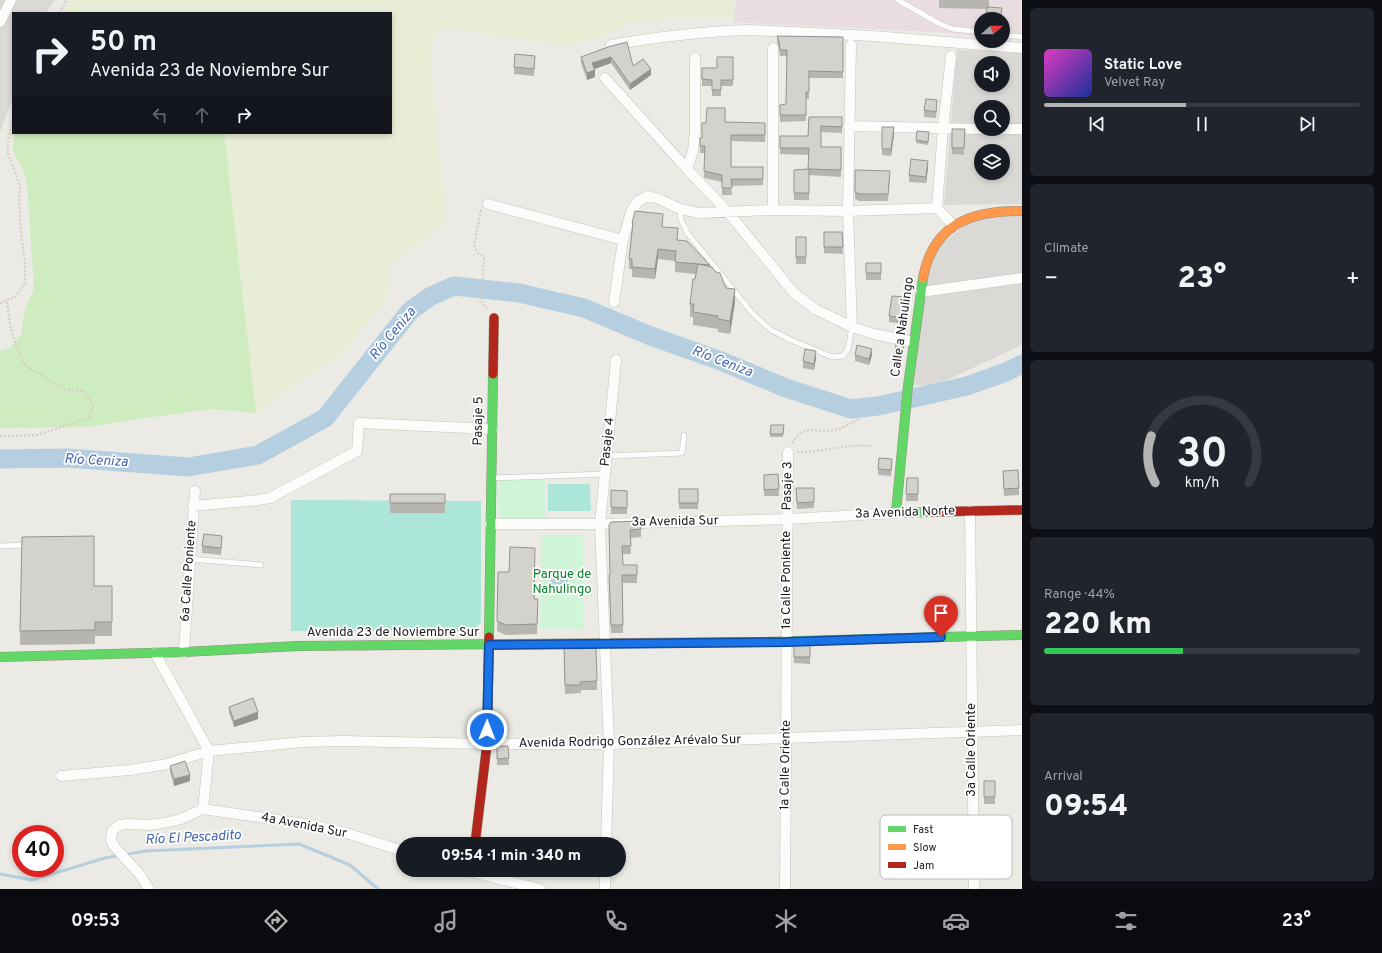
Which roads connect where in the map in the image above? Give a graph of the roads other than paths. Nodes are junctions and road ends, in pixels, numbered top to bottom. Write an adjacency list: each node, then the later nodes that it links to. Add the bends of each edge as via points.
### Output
1 (11, 0): 3 (street)
2 (898, 0): 4 (lane, via 940,24 953,29)
3 (0, 22)
4 (974, 31)
5 (1010, 36): 6 (lane)
6 (1022, 37)
7 (611, 45): 10 (street, via 656,38 750,30 873,36)
8 (851, 45): 14 (street)
9 (772, 48): 23 (street)
10 (1022, 48)
11 (951, 56): 15 (street)
12 (695, 58): 19 (street, via 695,132 693,151)
13 (605, 78): 19 (street)
14 (849, 126): 15 (street); 24 (street)
15 (943, 128): 16 (street); 21 (street)
16 (974, 128)
17 (1010, 129): 18 (street)
18 (1022, 129)
19 (687, 169): 25 (street)
20 (488, 204): 28 (street)
21 (937, 208): 24 (street); 27 (street)
22 (680, 209): 25 (street, via 699,213); 28 (street, via 648,196 638,201 631,212); 33 (lane, via 681,220 688,234 753,314 771,330 832,358 843,356 848,349)
23 (773, 210): 24 (street); 25 (street)
24 (848, 210): 33 (street)
25 (727, 211): 33 (street, via 794,293 815,309)
26 (1022, 211): 27 (street, Calle a Nahulingo, via 982,213)
27 (954, 226): 30 (street, Calle a Nahulingo, via 941,236 931,249)
28 (623, 240): 31 (street)
29 (1022, 278): 30 (street)
30 (921, 292): 34 (street, Calle a Nahulingo)
31 (614, 302)
32 (494, 318): 36 (street, Pasaje 5)
33 (852, 327): 34 (street)
34 (913, 342): 46 (street, Calle a Nahulingo)
35 (616, 360): 39 (street, Pasaje 4)
36 (492, 429): 41 (street, Pasaje 5); 43 (street, via 358,423 358,451 276,496)
37 (684, 435): 39 (lane, via 682,453)
38 (788, 452): 47 (street, Pasaje 3)
39 (606, 456): 40 (street, Pasaje 4)
40 (605, 474): 41 (lane); 49 (street, Pasaje 4)
41 (491, 478): 48 (street, Pasaje 5)
42 (194, 491): 43 (street, 6a Calle Poniente)
43 (194, 506): 52 (street, 6a Calle Poniente)
44 (1022, 510): 45 (street, 3a Avenida Norte)
45 (970, 511): 46 (street, 3a Avenida Norte); 55 (street, 3a Calle Oriente)
46 (896, 513): 47 (street, 3a Avenida Norte)
47 (788, 519): 49 (street, 3a Avenida Sur); 56 (street, 1a Calle Poniente)
48 (490, 524): 49 (street, 3a Avenida Sur); 58 (street, Pasaje 5)
49 (600, 524): 57 (street, Pasaje 4)
50 (31, 545): 51 (lane)
51 (0, 546)
52 (190, 559): 53 (lane); 59 (street, 6a Calle Poniente)
53 (261, 565)
54 (1022, 635): 55 (street, Avenida 23 de Noviembre Sur)
55 (972, 636): 56 (street, Avenida 23 de Noviembre Sur); 63 (street, 3a Calle Oriente)
56 (787, 642): 57 (street, Avenida 23 de Noviembre Sur); 64 (street, 1a Calle Oriente)
57 (604, 643): 58 (street, Avenida 23 de Noviembre Sur); 66 (street, Pasaje 4)
58 (489, 645): 59 (street, Avenida 23 de Noviembre Sur, via 299,646); 65 (street, Pasaje 5)
59 (184, 652): 60 (street, Avenida 23 de Noviembre Sur)
60 (155, 653): 61 (street, Avenida 23 de Noviembre Sur); 67 (street)
61 (0, 657)
62 (1022, 730): 63 (street, Avenida Rodrigo González Arévalo Sur)
63 (972, 731): 64 (street, Avenida Rodrigo González Arévalo Sur); 70 (street, 3a Calle Oriente)
64 (786, 738): 66 (street, Avenida Rodrigo González Arévalo Sur); 80 (street, 1a Calle Oriente)
65 (486, 744): 66 (street, Avenida Rodrigo González Arévalo Sur); 67 (street, Avenida Rodrigo González Arévalo Sur, via 342,741); 71 (street, Pasaje 5)
66 (609, 744): 72 (street, Pasaje 4)
67 (209, 751): 68 (street, Avenida Rodrigo González Arévalo Sur, via 167,764); 69 (street)
68 (61, 776)
69 (203, 809): 73 (street, 4a Avenida Sur, via 306,824); 77 (street, via 164,823 128,824 112,831 111,840 114,846 141,876)
70 (973, 815)
71 (476, 837)
72 (606, 837)
73 (396, 849)
74 (493, 877): 78 (street)
75 (605, 877): 79 (street)
76 (974, 879): 81 (street, 3a Calle Oriente)
77 (149, 889)
78 (540, 889)
79 (605, 889)
80 (785, 889)
81 (974, 889)

